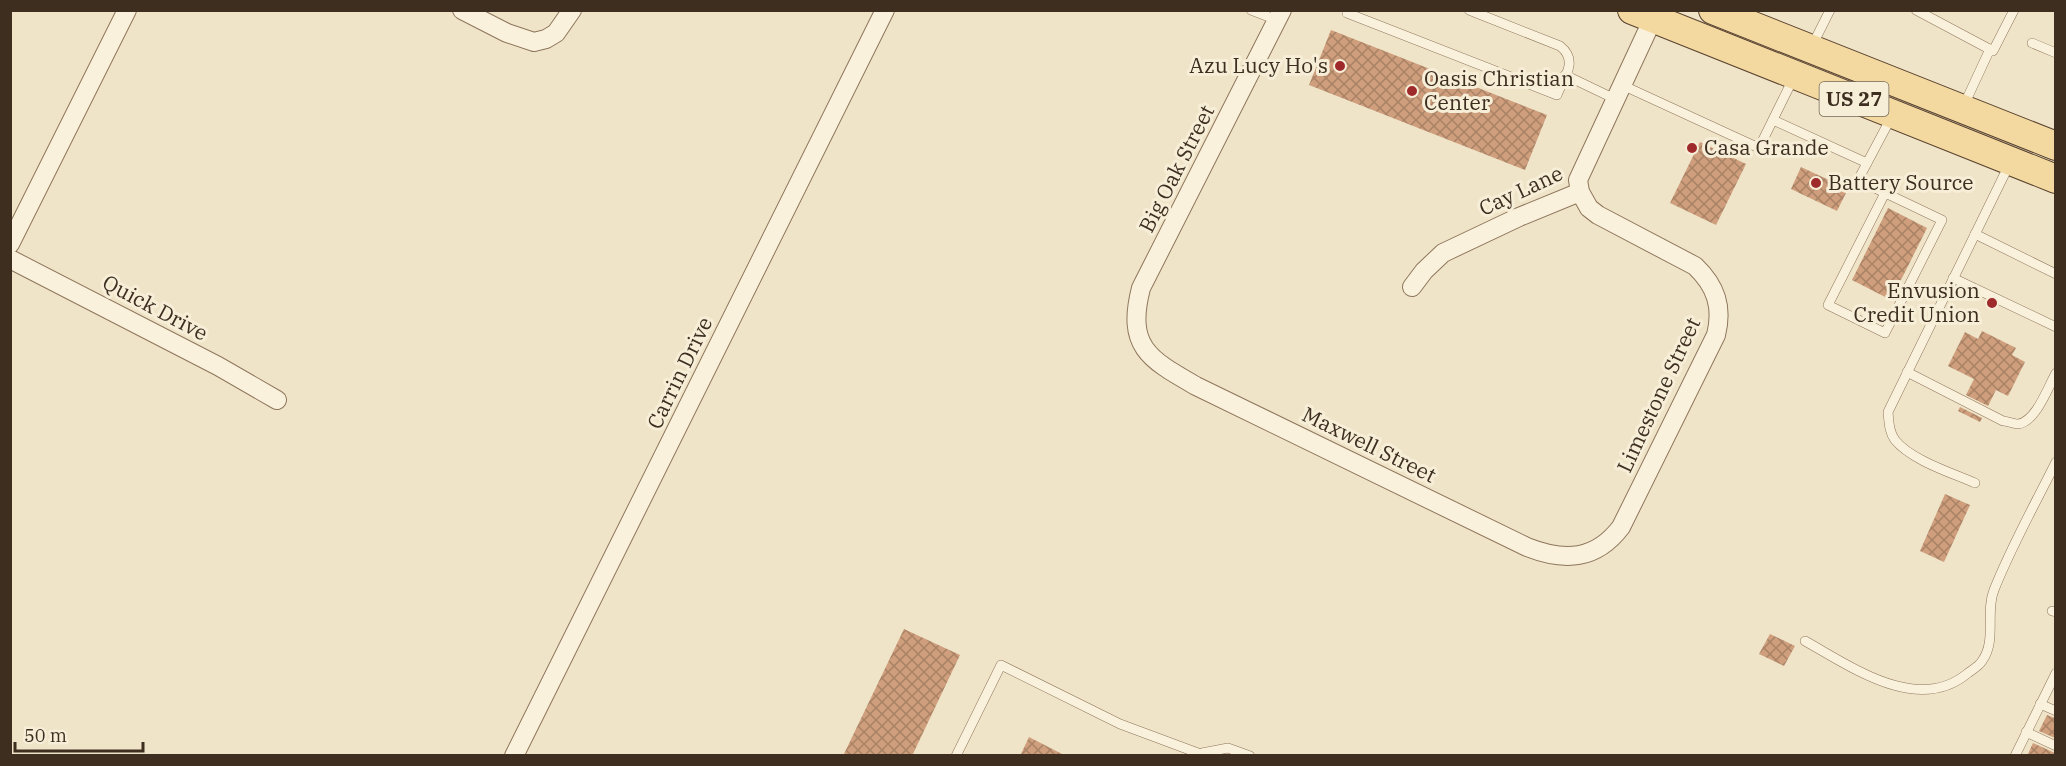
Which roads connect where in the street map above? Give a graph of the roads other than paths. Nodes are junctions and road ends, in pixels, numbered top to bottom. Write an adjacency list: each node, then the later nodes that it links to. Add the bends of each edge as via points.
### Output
1 (127, 10): 31 (street)
2 (462, 10): 3 (street, via 534,42 556,33)
3 (572, 10)
4 (885, 10): 51 (street, Carrin Drive)
5 (1251, 10): 13 (lane)
6 (1348, 10): 18 (lane, via 1347,13 1557,95)
7 (1469, 10): 18 (lane, via 1560,46 1568,53 1570,63)
8 (1713, 10): 15 (main road, US 27)
9 (1830, 10): 15 (lane)
10 (1916, 10): 16 (lane)
11 (2014, 10): 16 (lane, via 1993,51)
12 (1647, 13): 19 (main road, US 27); 20 (street, Cay Lane)
13 (1279, 15): 37 (street, Big Oak Street, via 1141,288 1135,316)
14 (2032, 43): 17 (lane)
15 (1810, 49): 21 (main road, US 27)
16 (1990, 49): 21 (lane)
17 (2055, 53)
18 (1565, 75): 20 (lane)
19 (1795, 76): 22 (main road, US 27); 23 (lane)
20 (1618, 92): 23 (lane, via 1759,148); 28 (street, Cay Lane, via 1578,180)
21 (1962, 110): 24 (main road, US 27)
22 (1893, 114): 25 (main road, US 27); 26 (lane)
23 (1773, 120): 26 (lane)
24 (2055, 146)
25 (2011, 161): 27 (main road, US 27); 30 (lane)
26 (1867, 163): 29 (lane, via 1858,180)
27 (2055, 179)
28 (1580, 192): 35 (street, Cay Lane, via 1443,253); 43 (street, Limestone Street, via 1598,215 1695,266 1715,291 1719,306 1716,335 1621,527 1598,550)
29 (1885, 193): 29 (lane, via 1828,305 1885,333 1942,220)
30 (1975, 234): 33 (lane); 34 (lane)
31 (10, 244)
32 (10, 259): 40 (street, Quick Drive)
33 (2055, 274)
34 (1953, 278): 36 (lane); 38 (lane)
35 (1412, 287)
36 (2055, 327)
37 (1147, 352): 43 (street, Maxwell Street, via 1158,364 1196,386 1527,548 1560,556)
38 (1906, 372): 39 (lane, via 2003,421 2018,424 2037,409); 42 (lane, via 1888,412 1895,439 1916,456)
39 (2055, 373)
40 (278, 400)
41 (2055, 462): 44 (lane, via 1993,592 1989,648 1982,662 1959,681 1924,691 1902,689)
42 (1975, 483)
43 (1581, 556)
44 (1805, 641)
45 (2055, 676): 46 (lane)
46 (2040, 704): 47 (lane); 48 (lane)
47 (2055, 711)
48 (2026, 732): 49 (lane); 54 (lane)
49 (2055, 746)
50 (1204, 754): 52 (lane, via 1120,724 1001,665); 53 (lane, via 1228,748)
51 (514, 756)
52 (956, 756)
53 (1250, 756)
54 (2015, 756)

